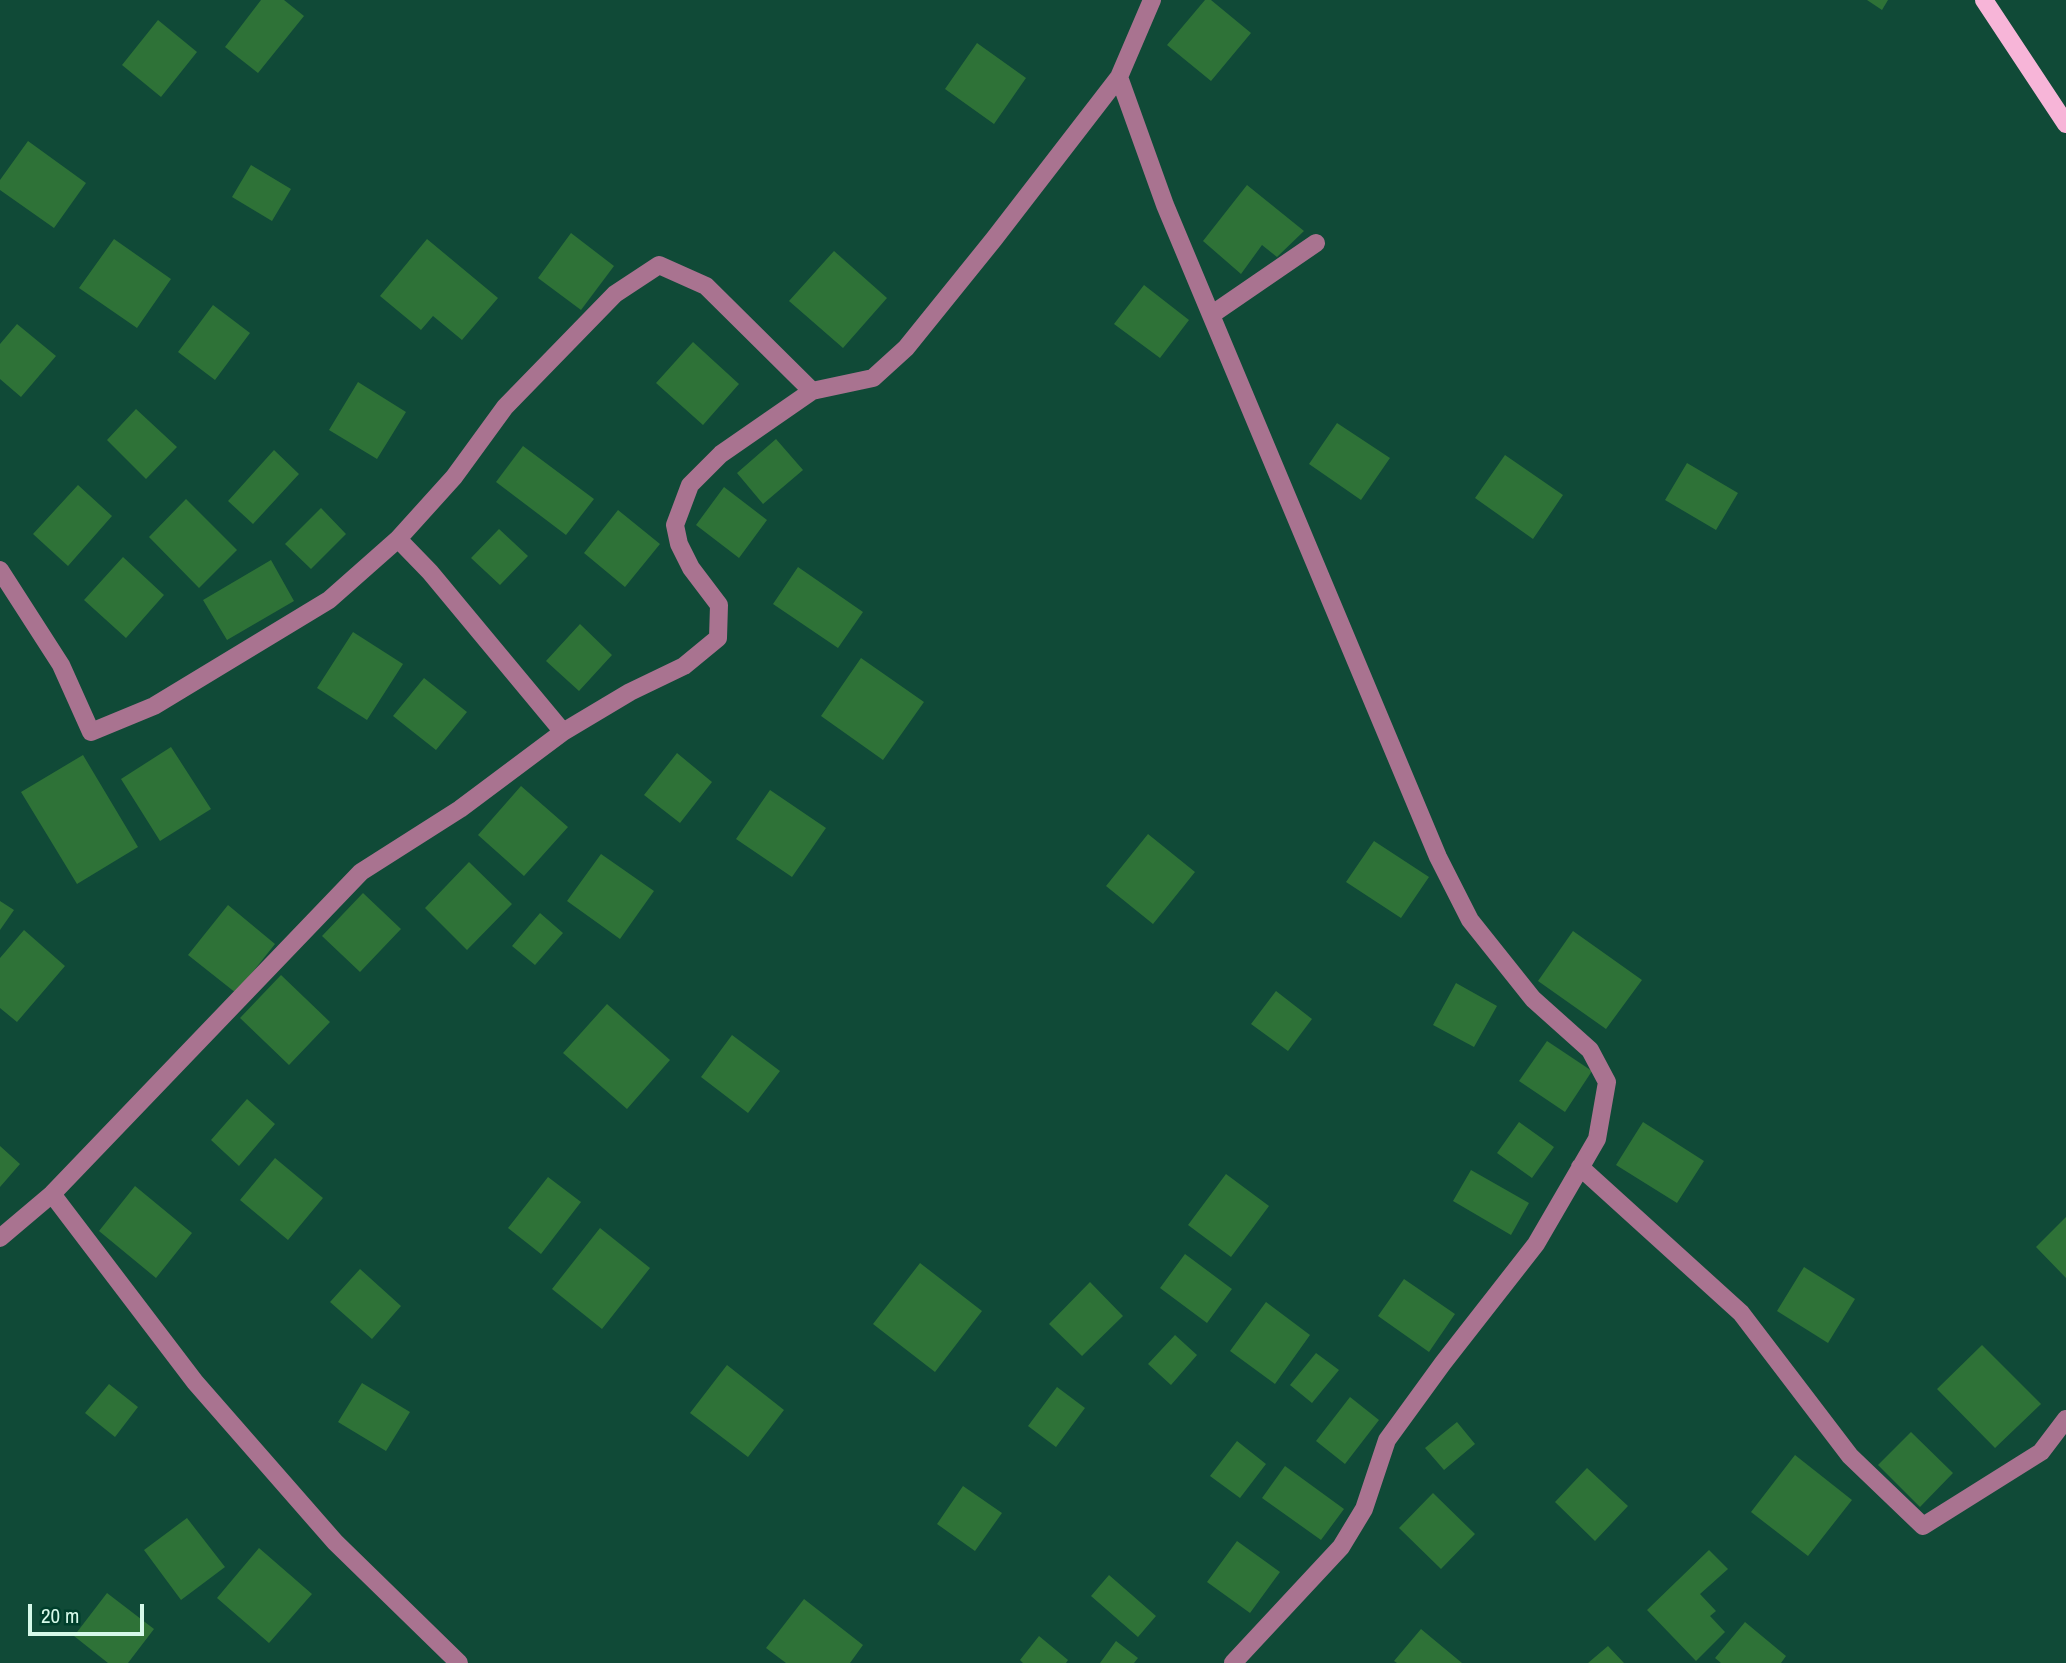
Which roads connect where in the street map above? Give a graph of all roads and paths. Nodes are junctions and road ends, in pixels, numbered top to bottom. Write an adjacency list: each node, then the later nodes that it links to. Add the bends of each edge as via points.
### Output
1 (1152, 0): 3 (street)
2 (1984, 0): 4 (main road)
3 (1119, 77): 6 (street); 7 (street, via 906,348 873,378)
4 (2066, 124)
5 (1316, 243): 6 (street)
6 (1211, 315): 11 (street, via 1438,857 1470,920 1533,999 1590,1050 1607,1082 1597,1139)
7 (812, 391): 8 (street, via 706,286 659,265 615,294 505,407 454,477); 10 (street, via 721,454 690,485 675,525 691,568 719,606 718,638 684,666 629,692)
8 (398, 539): 9 (street, via 329,600 154,706 90,732 61,664); 10 (street)
9 (0, 570)
10 (563, 732): 12 (street, via 460,809 361,872)
11 (1580, 1167): 14 (street, via 1741,1313 1850,1456 1923,1526 2041,1452); 16 (street, via 1535,1244 1387,1440 1364,1508 1341,1547)
12 (52, 1194): 13 (street); 15 (street, via 204,1392 335,1542)
13 (0, 1238)
14 (2066, 1419)
15 (459, 1663)
16 (1233, 1663)

